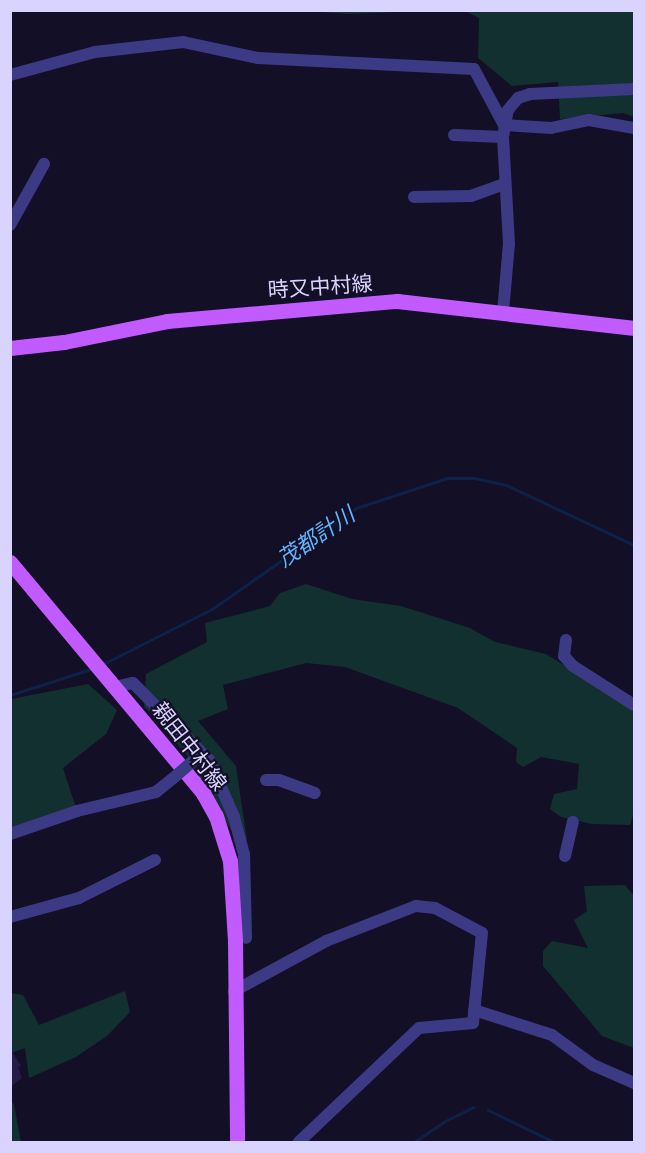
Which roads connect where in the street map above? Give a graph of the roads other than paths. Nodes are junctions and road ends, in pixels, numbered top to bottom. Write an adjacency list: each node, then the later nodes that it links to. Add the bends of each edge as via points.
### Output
1 (10, 75): 4 (street, via 95,52 183,42 258,58 451,66 474,69)
2 (634, 89): 4 (street, via 530,94 518,98)
3 (634, 128): 4 (street, via 608,120)
4 (503, 131): 5 (street); 7 (street)
5 (454, 135)
6 (44, 164): 9 (street)
7 (504, 184): 8 (street, via 471,196); 10 (street, via 509,244)
8 (414, 197)
9 (10, 225)
10 (503, 312): 11 (main road, 時又中村線); 12 (main road, 時又中村線, via 397,301 327,304 167,321 63,342)
11 (634, 328)
12 (10, 348)
13 (10, 562): 15 (main road, 親田中村線)
14 (566, 640): 16 (street, via 564,656 573,666)
15 (115, 687): 17 (street, via 133,683); 26 (main road, 親田中村線, via 203,793 216,816 230,861)
16 (634, 705)
17 (203, 753): 21 (street, bridge, via 156,792 77,811); 25 (street, via 234,817 244,854)
18 (266, 780): 19 (street, via 279,780)
19 (315, 793)
20 (573, 822): 22 (street)
21 (10, 834)
22 (565, 856)
23 (155, 860): 24 (street, via 79,898)
24 (10, 917)
25 (246, 938)
26 (234, 991): 27 (street, via 326,941 416,906 435,908 482,933); 29 (main road, 親田中村線)
27 (474, 1010): 28 (street, via 552,1035 593,1065); 30 (street, via 473,1023 419,1028)
28 (634, 1083)
29 (237, 1143)
30 (299, 1143)

